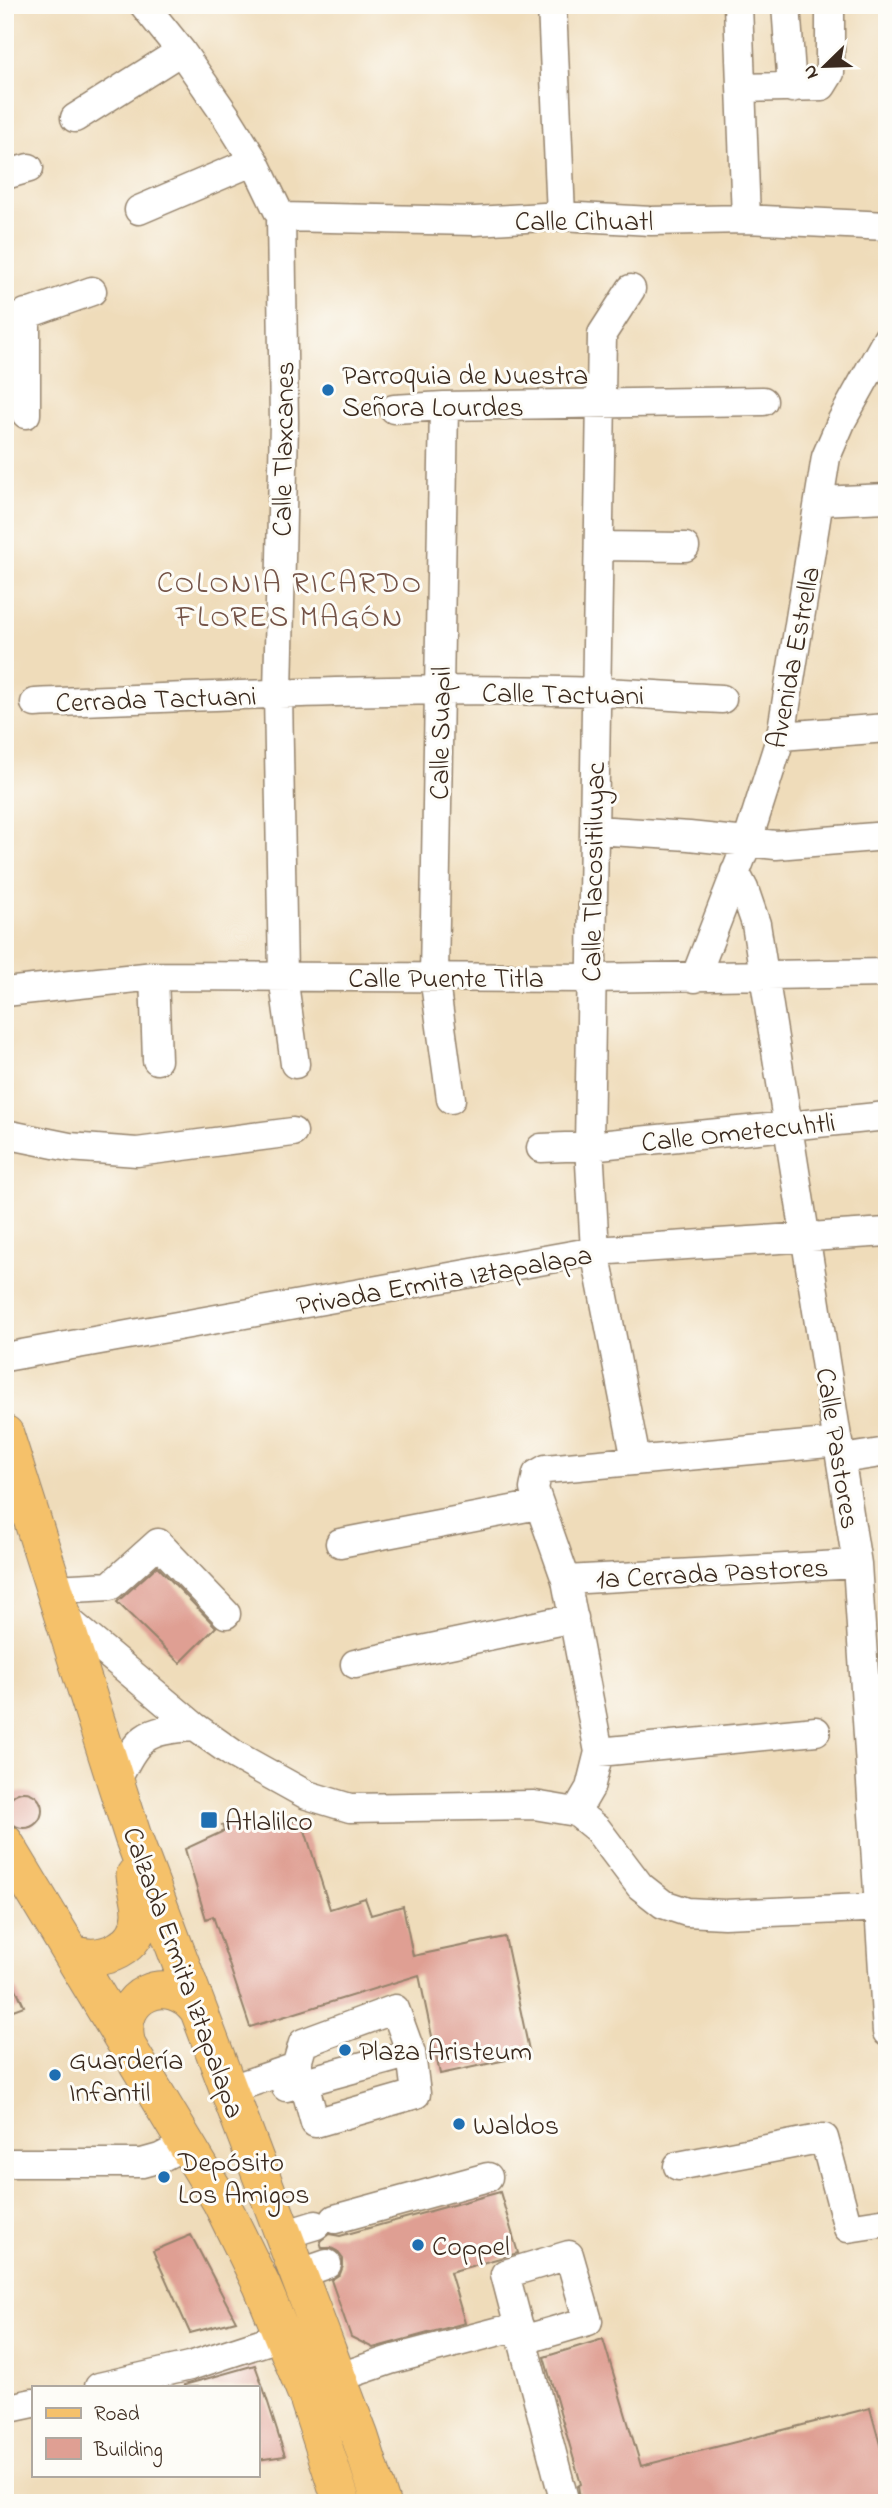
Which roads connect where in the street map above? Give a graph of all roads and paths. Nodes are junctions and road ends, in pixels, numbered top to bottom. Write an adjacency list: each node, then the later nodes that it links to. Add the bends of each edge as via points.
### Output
1 (144, 5): 6 (street, Calle Tlaxcanes)
2 (552, 5): 12 (street)
3 (738, 5): 7 (street)
4 (786, 5): 8 (street)
5 (830, 5): 8 (street, via 830,73 822,86)
6 (181, 51): 9 (street); 10 (street, Calle Tlaxcanes)
7 (741, 88): 8 (street); 14 (street)
8 (792, 88)
9 (75, 118)
10 (254, 161): 11 (street); 13 (street, Calle Tlaxcanes)
11 (139, 210)
12 (561, 216): 13 (street, Calle Cihuatl, via 475,221); 14 (street, Calle Cihuatl, via 651,221)
13 (281, 217): 31 (street, Calle Tlaxcanes, via 284,422)
14 (746, 219): 15 (street, Calle Cihuatl)
15 (887, 226)
16 (632, 289): 21 (street, Calle Tlacositiluyac, via 602,334)
17 (92, 291): 18 (street)
18 (15, 317): 24 (street)
19 (887, 339): 26 (street, Avenida Estrella, via 826,457)
20 (763, 401): 21 (street)
21 (601, 403): 22 (street); 27 (street, Calle Tlacositiluyac)
22 (444, 406): 23 (street); 29 (street, Calle Suapil)
23 (394, 409)
24 (26, 414)
25 (887, 498): 26 (street)
26 (820, 501): 35 (street, Avenida Estrella)
27 (599, 546): 28 (street); 30 (street, Calle Tlacositiluyac)
28 (685, 547)
29 (440, 691): 30 (street, Calle Tactuani); 31 (street, Calle Tactuani); 43 (street, Calle Suapil)
30 (595, 692): 32 (street, Calle Tactuani); 36 (street, Calle Tlacositiluyac)
31 (278, 694): 33 (street, Cerrada Tactuani); 42 (street, Calle Tlaxcanes)
32 (722, 699)
33 (35, 703)
34 (887, 728): 35 (street)
35 (781, 736): 38 (street, Avenida Estrella)
36 (595, 830): 38 (street); 45 (street, Calle Tlacositiluyac)
37 (887, 836): 38 (street)
38 (747, 843): 39 (street, Avenida Estrella)
39 (735, 873): 44 (street, Calle Pastores, via 756,924); 46 (street, Avenida Estrella)
40 (887, 973): 44 (street, Calle Puente Titla)
41 (154, 976): 42 (street, Calle Puente Titla); 47 (street, Calle Puente Titla); 48 (street)
42 (283, 976): 43 (street, Calle Puente Titla); 49 (street, Calle Tlaxcanes)
43 (434, 976): 45 (street, Calle Puente Titla); 50 (street, Calle Suapil)
44 (763, 977): 46 (street, Calle Puente Titla); 52 (street, Calle Pastores)
45 (590, 978): 46 (street, Calle Puente Titla); 55 (street, Calle Tlacositiluyac)
46 (695, 978)
47 (5, 992)
48 (157, 1060)
49 (295, 1064)
50 (451, 1099)
51 (887, 1116): 52 (street, Calle Ometecuhtli)
52 (789, 1124): 55 (street, Calle Ometecuhtli); 58 (street, Calle Pastores)
53 (293, 1132): 54 (street, via 137,1152 69,1147)
54 (5, 1134)
55 (589, 1146): 56 (street, Calle Ometecuhtli); 59 (street, Calle Tlacositiluyac)
56 (541, 1148)
57 (887, 1232): 58 (street, Privada Ermita Iztapalapa)
58 (805, 1237): 59 (street, Privada Ermita Iztapalapa); 62 (street, Calle Pastores)
59 (595, 1251): 60 (street, Privada Ermita Iztapalapa); 64 (street, Calle Tlacositiluyac)
60 (5, 1357)
61 (5, 1434): 69 (main road, Calzada Ermita Iztapalapa)
62 (840, 1451): 63 (street); 64 (street); 67 (street, Calle Pastores)
63 (887, 1452)
64 (636, 1460): 65 (street, via 546,1469 537,1474)
65 (538, 1505): 66 (street); 68 (street)
66 (340, 1543)
67 (857, 1564): 68 (street, 1a Cerrada Pastores); 80 (street, Calle Pastores)
68 (566, 1580): 71 (street)
69 (59, 1603): 70 (street, via 110,1586 158,1543); 73 (street); 76 (main road, Calzada Ermita Iztapalapa)
70 (226, 1614)
71 (574, 1618): 72 (street); 75 (street)
72 (355, 1664)
73 (195, 1727): 76 (street, via 153,1732 132,1750); 77 (street, via 307,1796 350,1808 534,1805)
74 (816, 1731): 75 (street)
75 (599, 1752): 77 (street, via 590,1788)
76 (116, 1783): 78 (main road, Calzada Ermita Iztapalapa)
77 (576, 1812): 80 (street, via 597,1829 640,1886 663,1904 687,1912)
78 (134, 1837): 81 (main road, via 141,1910 136,1932 113,1954 93,1958); 82 (main road, Calzada Ermita Iztapalapa)
79 (5, 1843): 81 (main road, Calzada Ermita Iztapalapa)
80 (883, 1908): 83 (street, Calle Pastores)
81 (73, 1954): 84 (main road, Calzada Ermita Iztapalapa)
82 (197, 2008): 84 (main road, via 174,1991 146,1993 127,2013); 87 (main road, Calzada Ermita Iztapalapa)
83 (887, 2032)
84 (126, 2041): 88 (main road, Calzada Ermita Iztapalapa)
85 (411, 2053): 86 (street); 86 (street, via 416,2094 315,2123); 87 (street, via 396,2009 303,2043 296,2067)
86 (304, 2082): 87 (street)
87 (231, 2097): 93 (main road, Calzada Ermita Iztapalapa)
88 (187, 2144): 89 (street, via 142,2164); 94 (main road, Calzada Ermita Iztapalapa, via 221,2202)
89 (5, 2163)
90 (678, 2166): 92 (street, via 824,2138 848,2228)
91 (488, 2177): 93 (street, via 440,2199)
92 (887, 2222)
93 (312, 2226): 95 (main road, Calzada Ermita Iztapalapa, via 312,2269)
94 (282, 2336): 96 (street, via 190,2366); 99 (main road, Calzada Ermita Iztapalapa, via 308,2398)
95 (337, 2378): 100 (main road, Calzada Ermita Iztapalapa); 101 (street, via 390,2360 521,2333)
96 (103, 2386)
97 (32, 2403): 98 (street)
98 (5, 2409)
99 (337, 2502)
100 (382, 2503)
101 (565, 2503)

